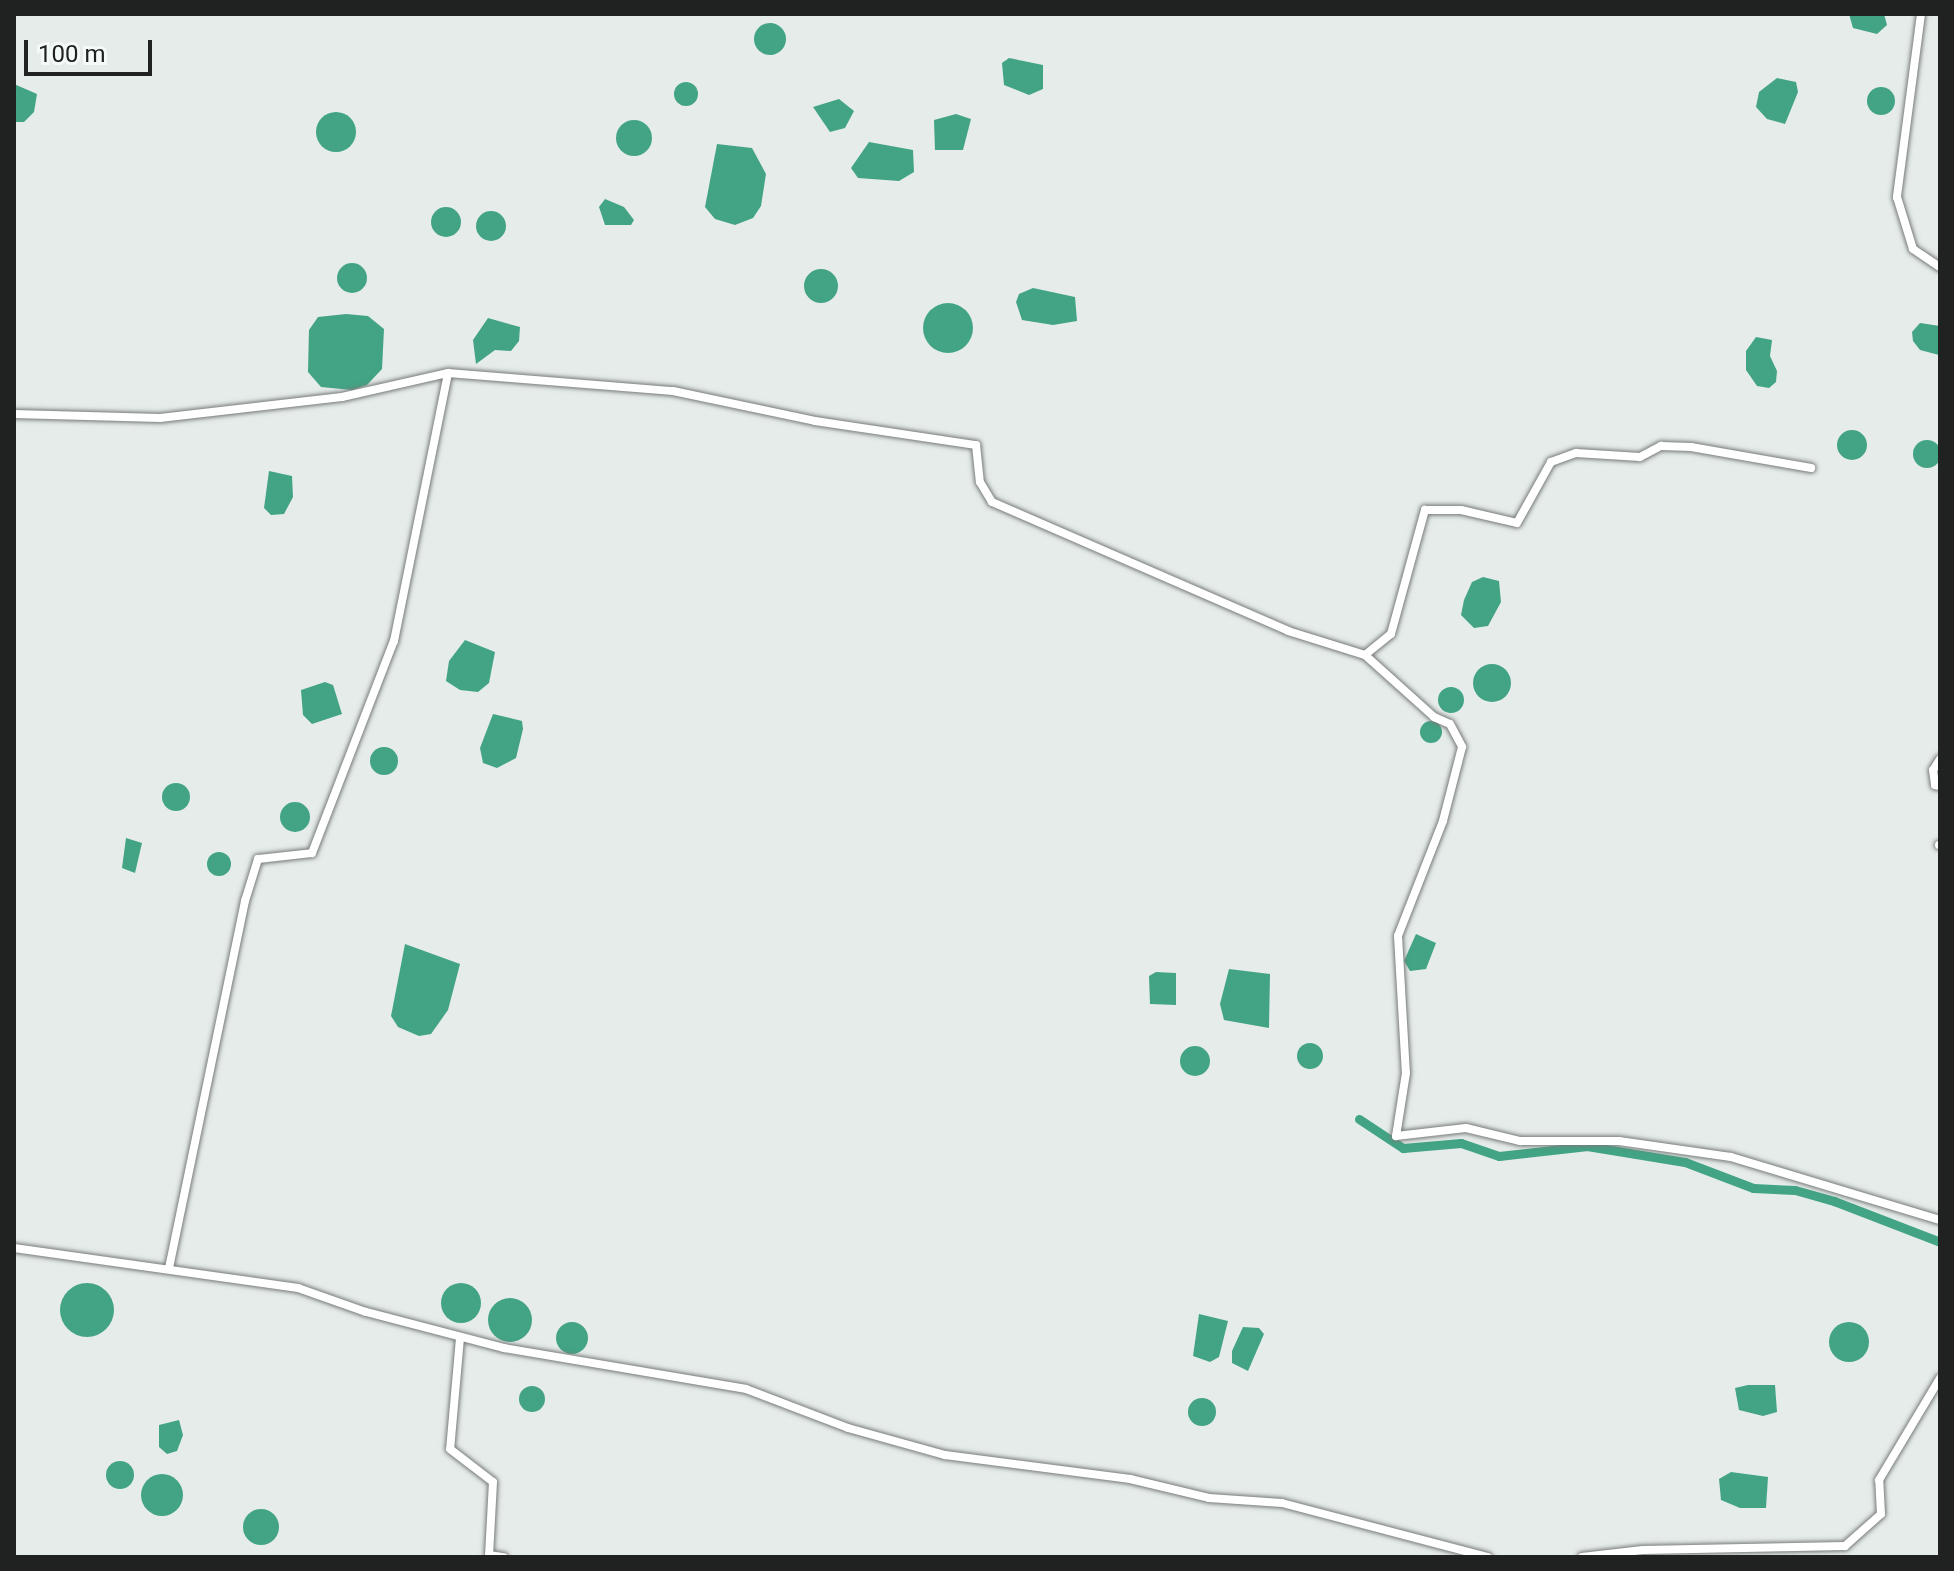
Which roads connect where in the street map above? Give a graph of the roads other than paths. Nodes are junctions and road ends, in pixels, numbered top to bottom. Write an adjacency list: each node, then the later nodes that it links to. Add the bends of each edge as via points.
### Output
1 (1921, 14): 2 (street, via 1897,197 1913,249)
2 (1940, 267)
3 (448, 373): 4 (street, via 342,397 160,418); 6 (street, via 673,391 815,421 976,445 980,482 992,502 1262,621); 11 (street, via 394,641 312,853 258,859)
4 (14, 414)
5 (1811, 468): 6 (street, via 1691,447 1661,446 1640,457 1576,453 1551,462 1517,523 1461,510 1425,510 1391,634)
6 (1365, 655): 9 (street, via 1434,717 1450,724 1462,747 1443,821 1398,936 1406,1073 1396,1136 1466,1128 1520,1141 1619,1141 1731,1157)
7 (1940, 759): 8 (street, via 1933,770 1935,785)
8 (1940, 786)
9 (1940, 1220)
10 (14, 1248): 11 (street)
11 (169, 1268): 12 (street, via 298,1288)
12 (460, 1338): 14 (street, via 746,1389 848,1428 945,1455 1130,1479 1209,1498 1282,1503); 15 (street, via 450,1449 493,1482 489,1555)
13 (1940, 1378): 18 (street, via 1879,1480 1881,1514 1845,1546 1643,1550)
14 (1449, 1547): 16 (street); 17 (street)
15 (504, 1557)
16 (1447, 1557)
17 (1488, 1557)
18 (1582, 1557)

